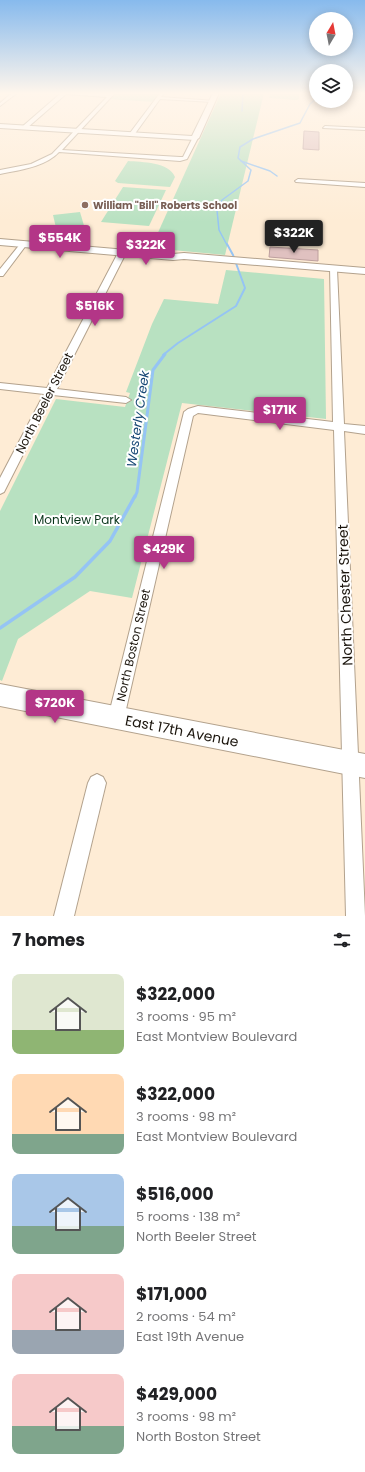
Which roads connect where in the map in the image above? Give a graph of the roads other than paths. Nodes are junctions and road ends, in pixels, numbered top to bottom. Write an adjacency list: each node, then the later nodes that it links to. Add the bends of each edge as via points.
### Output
1 (74, 136): 4 (street)
2 (160, 136): 3 (street)
3 (195, 138): 4 (street, via 185,158 178,159)
4 (60, 151): 5 (street, via 33,165)
5 (0, 172)
6 (298, 181): 7 (street)
7 (365, 185)
8 (0, 242): 9 (street)
9 (23, 244): 10 (street); 13 (street)
10 (122, 253): 11 (street, via 173,257 182,261); 16 (street, North Beeler Street)
11 (333, 271): 12 (street); 14 (street); 18 (street, North Chester Street)
12 (365, 271)
13 (0, 274)
14 (365, 277)
15 (0, 386): 16 (street)
16 (49, 392): 17 (street); 20 (street, North Beeler Street)
17 (126, 400)
18 (338, 427): 19 (street); 22 (street, North Boston Street, via 198,409 188,415); 23 (street, North Chester Street)
19 (365, 430)
20 (0, 490)
21 (0, 695): 22 (street, East 17th Avenue)
22 (116, 718): 23 (street, East 17th Avenue)
23 (358, 765): 26 (street, North Chester Street)
24 (97, 783): 25 (street)
25 (64, 916)
26 (356, 916)

